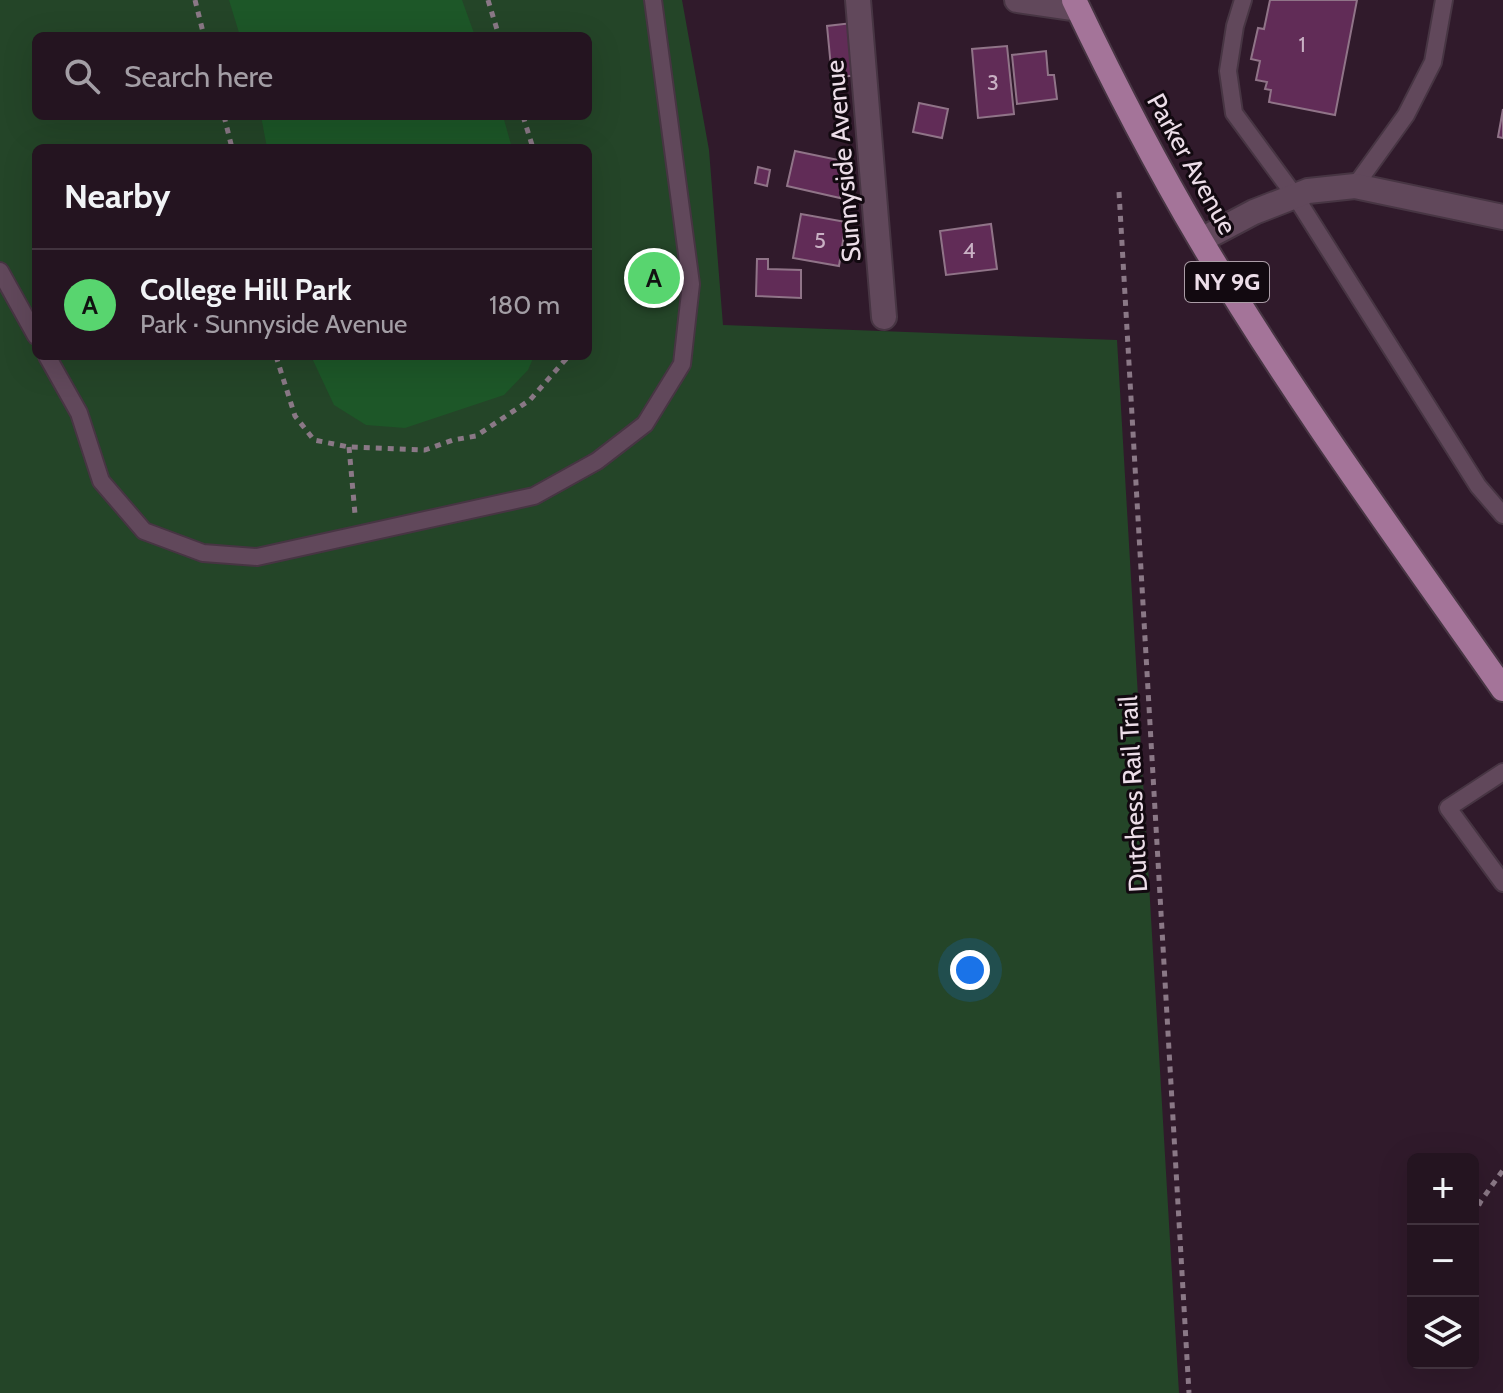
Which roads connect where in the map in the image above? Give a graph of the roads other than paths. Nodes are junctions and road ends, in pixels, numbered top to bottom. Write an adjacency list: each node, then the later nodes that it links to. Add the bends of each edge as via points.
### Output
1 (653, 0): 14 (lane, via 691,284 682,364 645,424 597,461 534,496 257,557 203,553 144,531 101,481 79,413)
2 (858, 0): 12 (street, Sunnyside Avenue)
3 (1017, 0): 6 (street)
4 (1243, 0): 8 (lane, via 1228,71 1234,113)
5 (1444, 0): 7 (lane, via 1433,62 1406,115)
6 (1076, 4): 10 (main road, Parker Avenue / NY 9G)
7 (1355, 186): 8 (street); 9 (street)
8 (1295, 196): 10 (street); 15 (lane, via 1478,486)
9 (1503, 217)
10 (1201, 240): 16 (main road, Parker Avenue / NY 9G, via 1281,368)
11 (0, 271): 13 (lane)
12 (884, 317)
13 (32, 329)
14 (49, 360)
15 (1503, 515)
16 (1503, 689)
17 (1503, 772): 18 (lane, via 1448,808)
18 (1503, 883)

